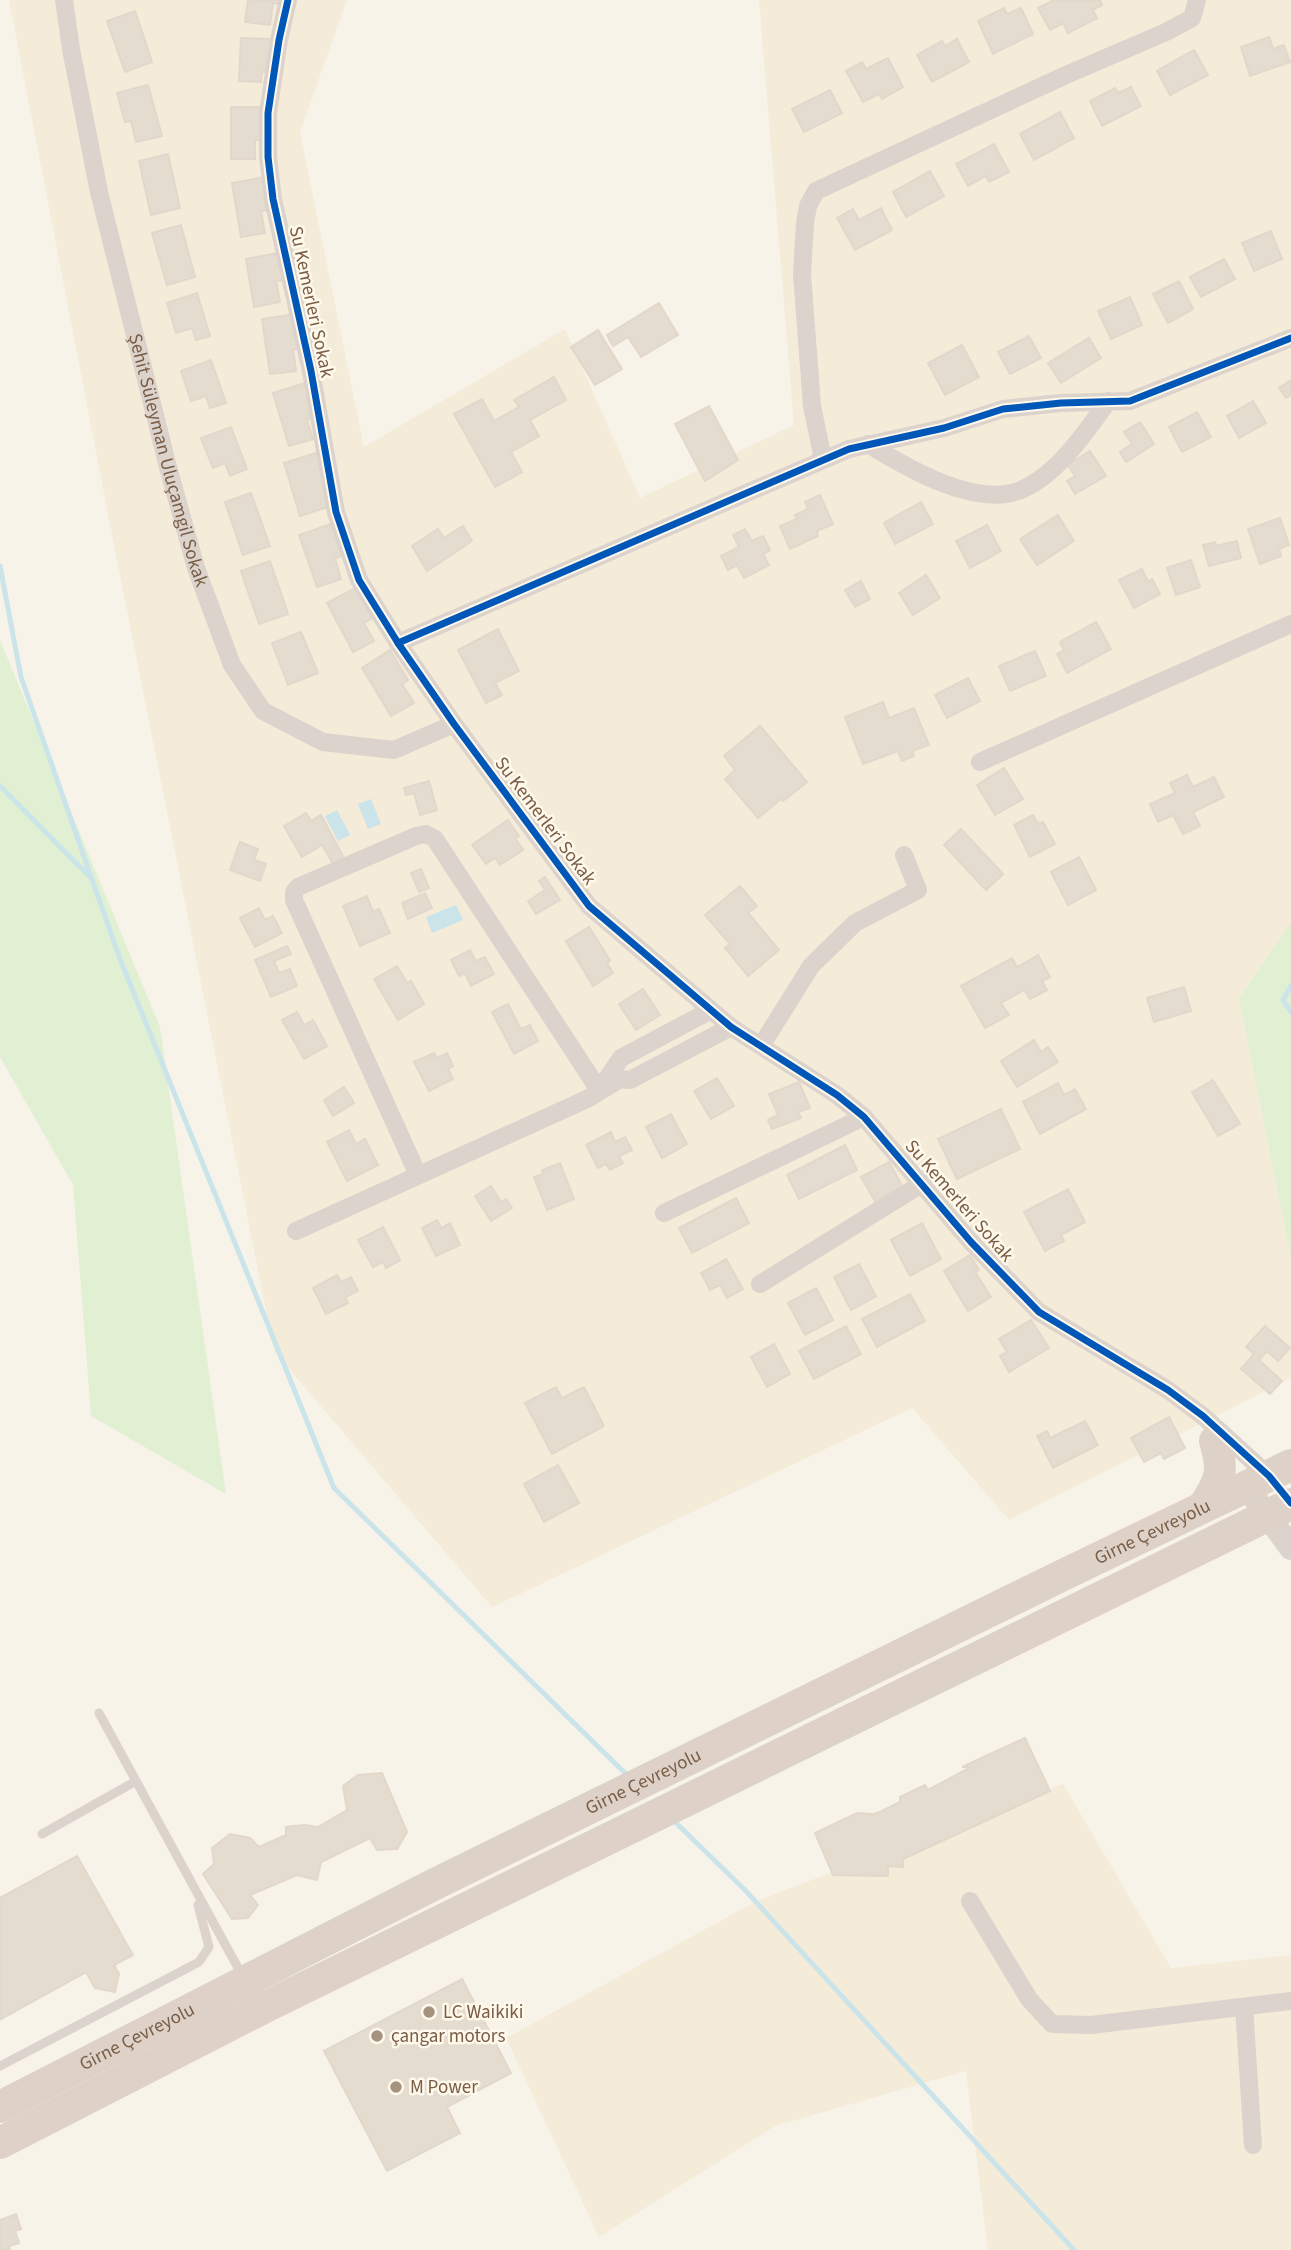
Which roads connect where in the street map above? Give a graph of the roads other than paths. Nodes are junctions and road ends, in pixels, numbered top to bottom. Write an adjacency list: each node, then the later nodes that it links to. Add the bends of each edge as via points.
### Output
1 (64, 0): 10 (street, Şehit Süleyman Uluçamgil Sokak, via 99,191 167,467 196,568 232,665 263,711 323,742 394,750)
2 (288, 0): 9 (street, Su Kemerleri Sokak, via 268,113 273,199 336,512 359,580)
3 (1197, 0): 7 (street, via 1192,18 1166,32 816,191 805,223 802,274 812,406)
4 (1291, 338): 5 (street, via 1130,401)
5 (1108, 401): 6 (street, via 1003,409 944,428); 6 (street, via 1080,441 1041,478 1022,490 994,497 945,484)
6 (868, 444): 7 (street)
7 (823, 459): 9 (street)
8 (1291, 624): 11 (street)
9 (398, 643): 10 (street, Su Kemerleri Sokak)
10 (454, 724): 13 (street, Su Kemerleri Sokak, via 589,906)
11 (980, 762)
12 (904, 855): 15 (street, via 918,890 855,923 811,966)
13 (711, 1010): 14 (street, Su Kemerleri Sokak); 16 (street, via 621,1058)
14 (731, 1027): 15 (street, Su Kemerleri Sokak); 16 (street, via 630,1080 620,1079)
15 (761, 1046): 17 (street, Su Kemerleri Sokak)
16 (599, 1090): 18 (street); 18 (street, via 435,839 426,834 416,836 298,887 294,900)
17 (864, 1117): 19 (street, Su Kemerleri Sokak); 20 (street)
18 (418, 1175): 21 (street)
19 (923, 1183): 22 (street); 23 (street, Su Kemerleri Sokak, via 971,1242 1039,1312 1168,1390)
20 (664, 1213)
21 (296, 1231)
22 (760, 1284)
23 (1209, 1429): 24 (street); 24 (street); 25 (highway, via 1221,1462 1219,1482)
24 (1269, 1476): 25 (highway, Girne Çevreyolu); 26 (street)
25 (1204, 1506): 33 (highway, Girne Çevreyolu, via 431,1886)
26 (1283, 1507): 27 (street); 38 (highway, Girne Çevreyolu, via 265,2007)
27 (1291, 1548)
28 (99, 1713): 29 (lane)
29 (136, 1781): 30 (lane); 31 (lane)
30 (42, 1834)
31 (196, 1894): 33 (lane); 36 (lane, via 209,1947 199,1962)
32 (970, 1901): 35 (street, via 1028,1999 1052,2024 1091,2025)
33 (246, 1982): 37 (highway, Girne Çevreyolu)
34 (1291, 2001): 35 (street)
35 (1244, 2007): 39 (street)
36 (0, 2066)
37 (0, 2107)
38 (0, 2143)
39 (1253, 2145)

